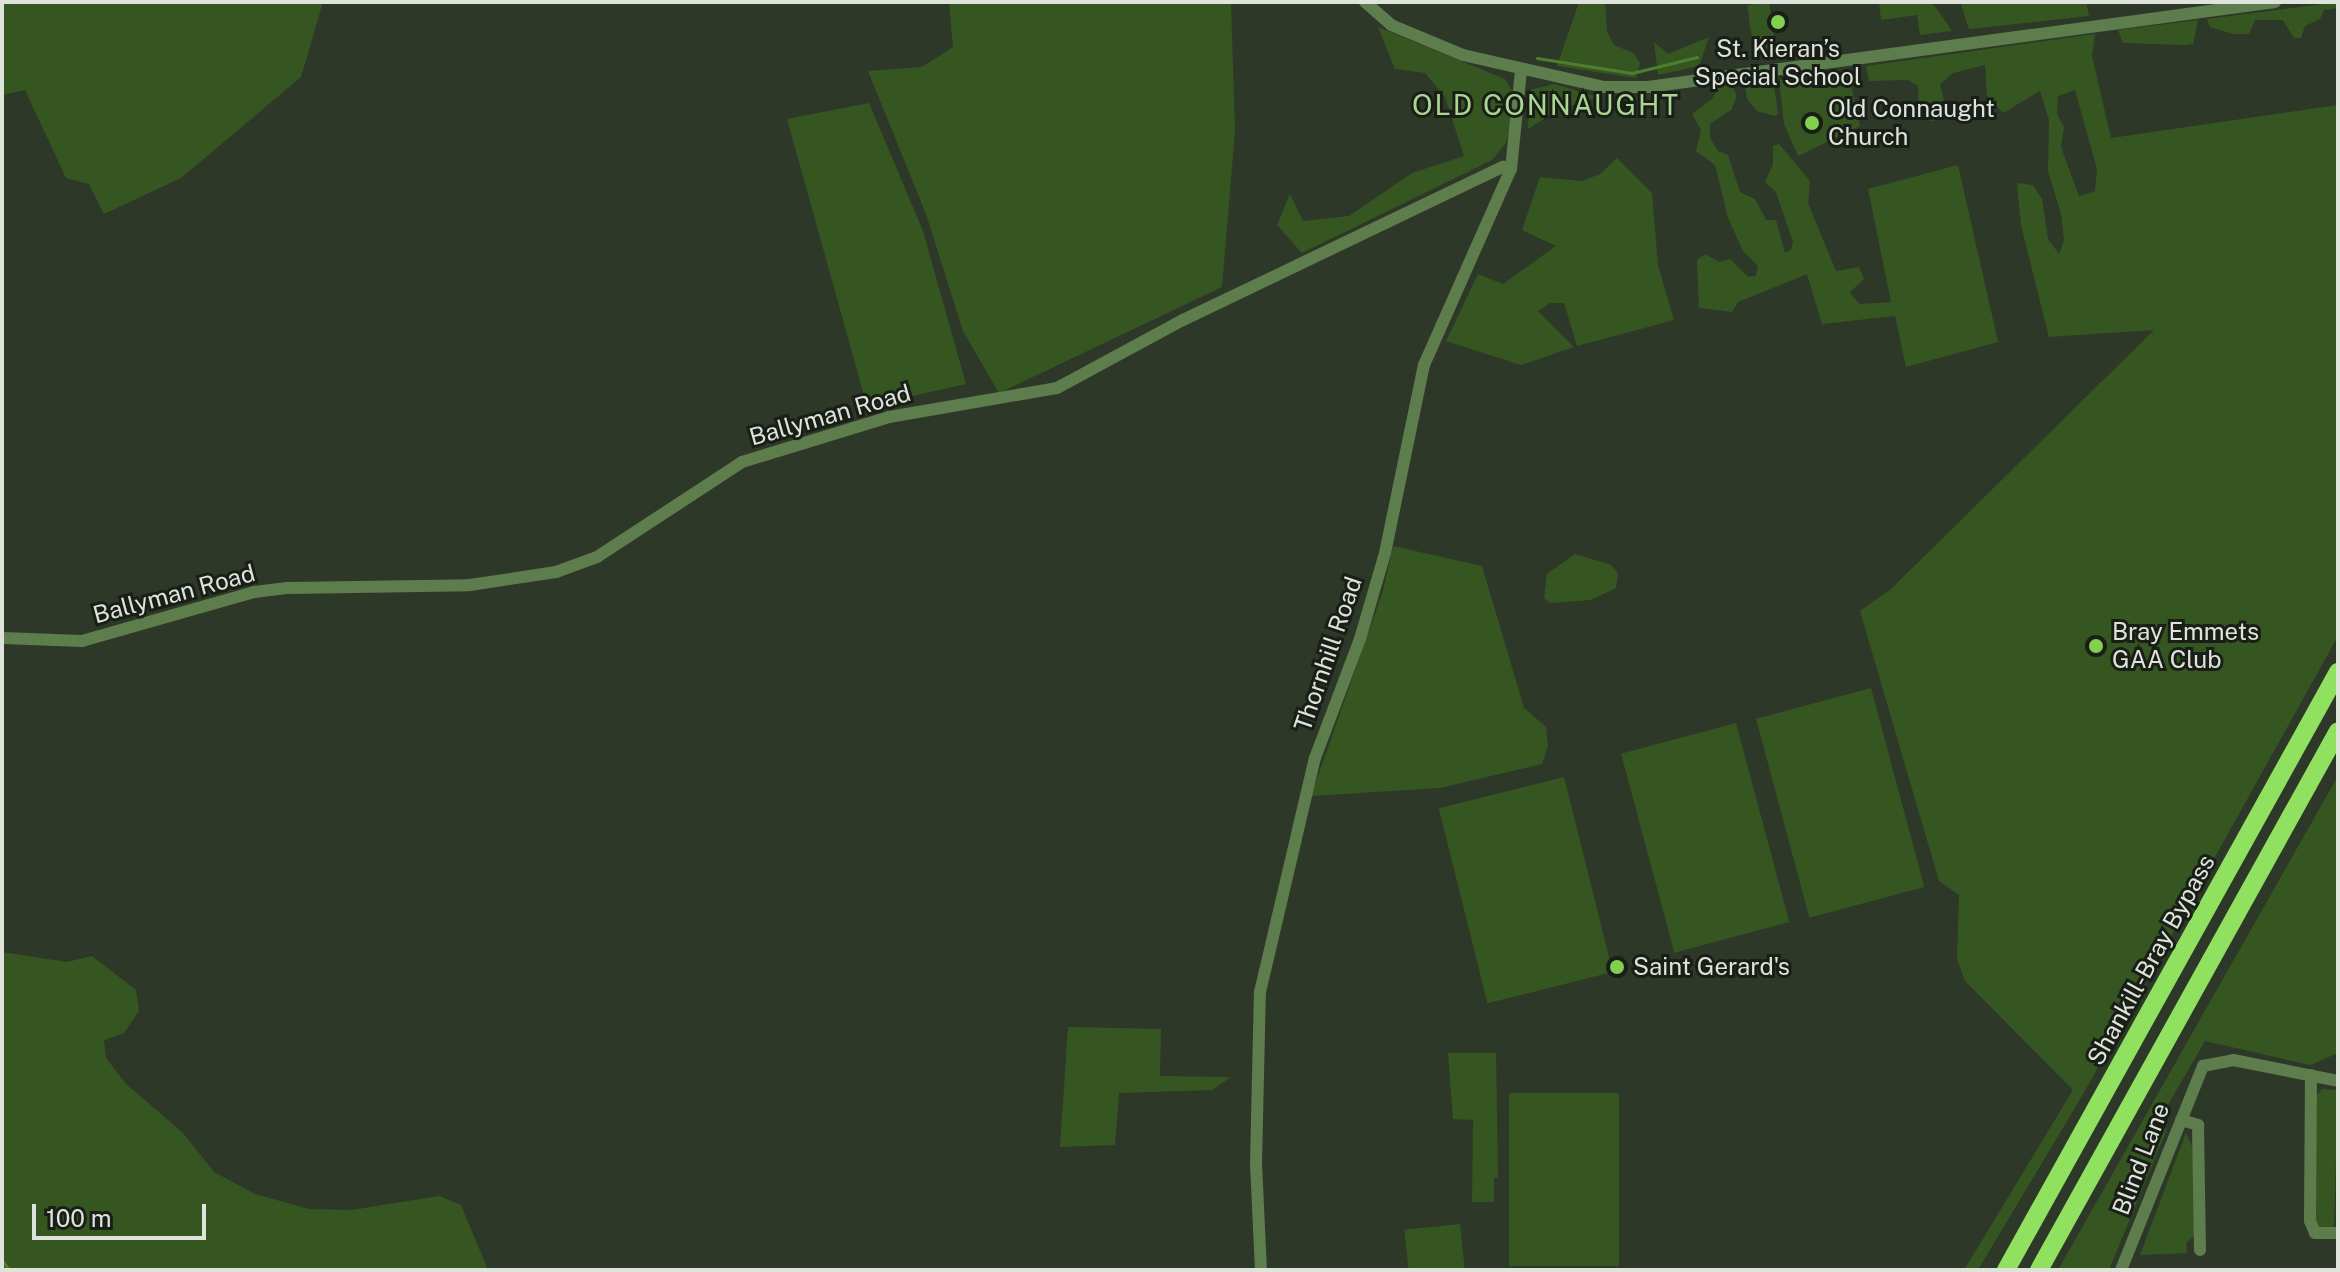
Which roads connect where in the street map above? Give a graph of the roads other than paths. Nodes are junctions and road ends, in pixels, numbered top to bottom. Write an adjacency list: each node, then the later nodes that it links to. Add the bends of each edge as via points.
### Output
1 (1365, 2): 3 (street, via 1391,25 1420,39)
2 (2275, 2): 3 (street, via 1713,78 1604,87)
3 (1521, 70): 4 (street, Thornhill Road)
4 (1511, 169): 5 (street, Ballyman Road, via 1503,167 1183,320 1057,388 889,417 742,462 597,557 556,572 470,585 254,592 87,640); 13 (street, Thornhill Road, via 1424,365 1385,553 1360,639 1315,758 1268,956 1258,1011 1256,1069)
5 (2, 638)
6 (2338, 673): 14 (highway, Shankill-Bray Bypass)
7 (2338, 731): 15 (highway)
8 (2311, 1075): 9 (street); 10 (street, Blind Lane, via 2233,1060 2203,1066); 11 (street, via 2310,1221 2315,1233)
9 (2338, 1081)
10 (2181, 1120): 12 (street, via 2198,1125); 16 (street, Blind Lane)
11 (2338, 1233)
12 (2200, 1250)
13 (1261, 1270)
14 (2006, 1270)
15 (2039, 1270)
16 (2121, 1270)

